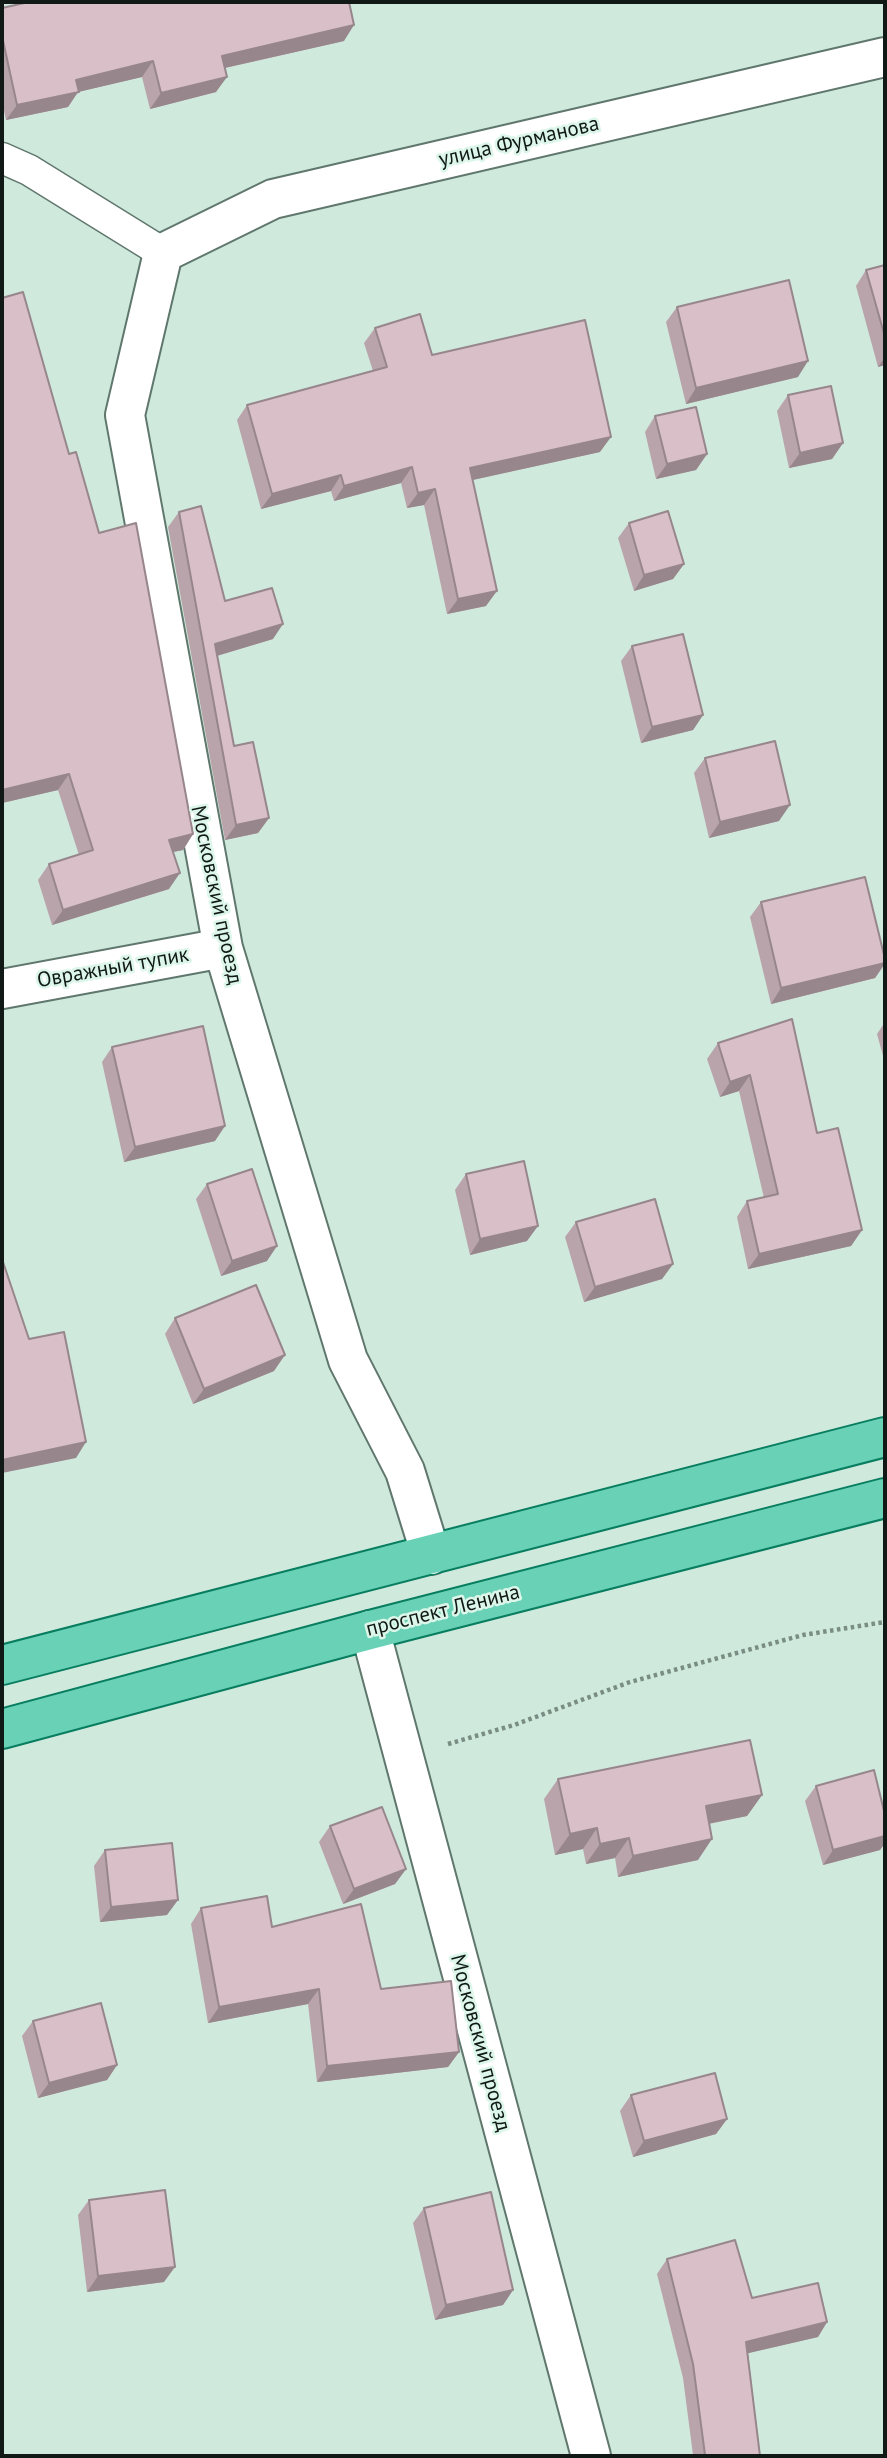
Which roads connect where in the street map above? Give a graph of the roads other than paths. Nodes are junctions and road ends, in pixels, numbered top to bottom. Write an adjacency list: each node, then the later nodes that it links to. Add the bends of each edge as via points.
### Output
1 (885, 57): 3 (street, улица Фурманова, via 273,199)
2 (2, 158): 3 (lane)
3 (163, 253): 4 (street, Московский проезд, via 125,415)
4 (223, 948): 5 (street, Овражный тупик); 8 (street, Московский проезд, via 348,1360 405,1471)
5 (2, 989)
6 (885, 1437): 8 (main road)
7 (885, 1498): 9 (main road, проспект Ленина)
8 (431, 1555): 10 (main road)
9 (370, 1630): 11 (main road, проспект Ленина); 12 (street, Московский проезд)
10 (2, 1665)
11 (2, 1729)
12 (590, 2456)

